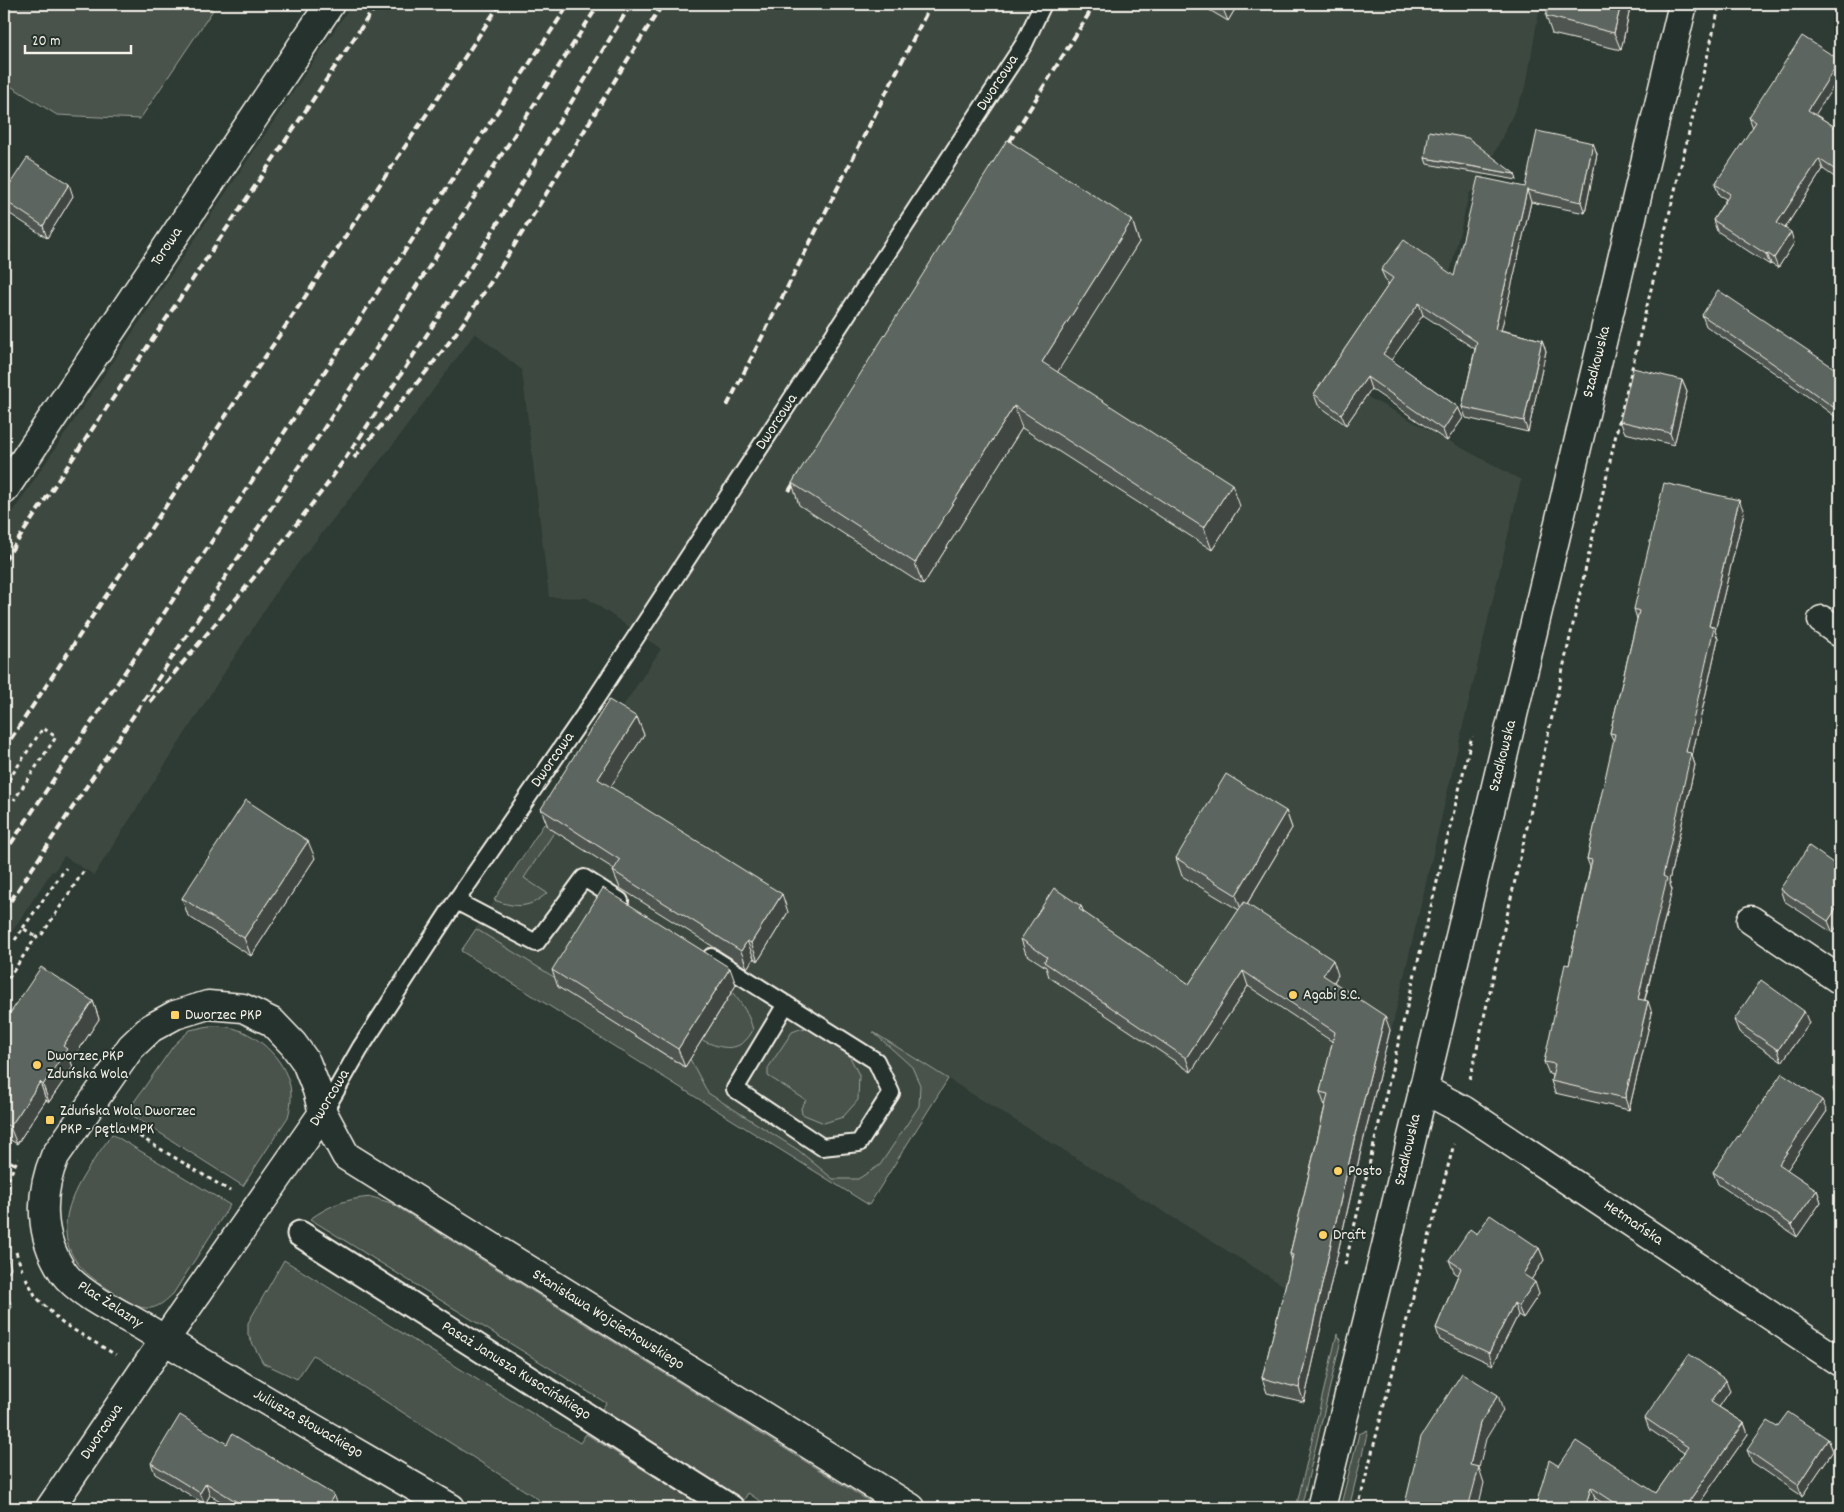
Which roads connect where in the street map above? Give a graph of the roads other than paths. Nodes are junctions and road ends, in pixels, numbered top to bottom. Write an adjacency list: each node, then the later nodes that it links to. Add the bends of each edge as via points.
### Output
1 (330, 4): 4 (street, Torowa)
2 (1043, 4): 5 (lane, Dworcowa, via 1024,44 594,701)
3 (1683, 4): 11 (street, Szadkowska)
4 (4, 490)
5 (456, 901): 6 (lane, via 536,943 584,878); 12 (lane, Dworcowa, via 361,1047)
6 (634, 910)
7 (1751, 920): 9 (street)
8 (702, 951): 10 (lane)
9 (1840, 980)
10 (786, 1004): 10 (lane, via 735,1089 822,1147 859,1143 891,1093 876,1061)
11 (1423, 1089): 15 (street, Hetmańska, via 1464,1110); 20 (street, Szadkowska)
12 (323, 1113): 14 (street, Dworcowa); 14 (street, Plac Żelazny, via 306,1062 293,1044 272,1022 243,1008 208,1005 175,1015 151,1028 130,1047 55,1156 47,1174 44,1222 63,1272 80,1289); 19 (street, Stanisława Wojciechowskiego, via 346,1156 356,1164)
13 (300, 1234): 18 (street, Pasaż Janusza Kusocińskiego)
14 (165, 1341): 16 (street, Dworcowa); 17 (street, Juliusza Słowackiego)
15 (1840, 1362)
16 (50, 1508)
17 (451, 1508)
18 (731, 1508)
19 (911, 1508)
20 (1320, 1508)

